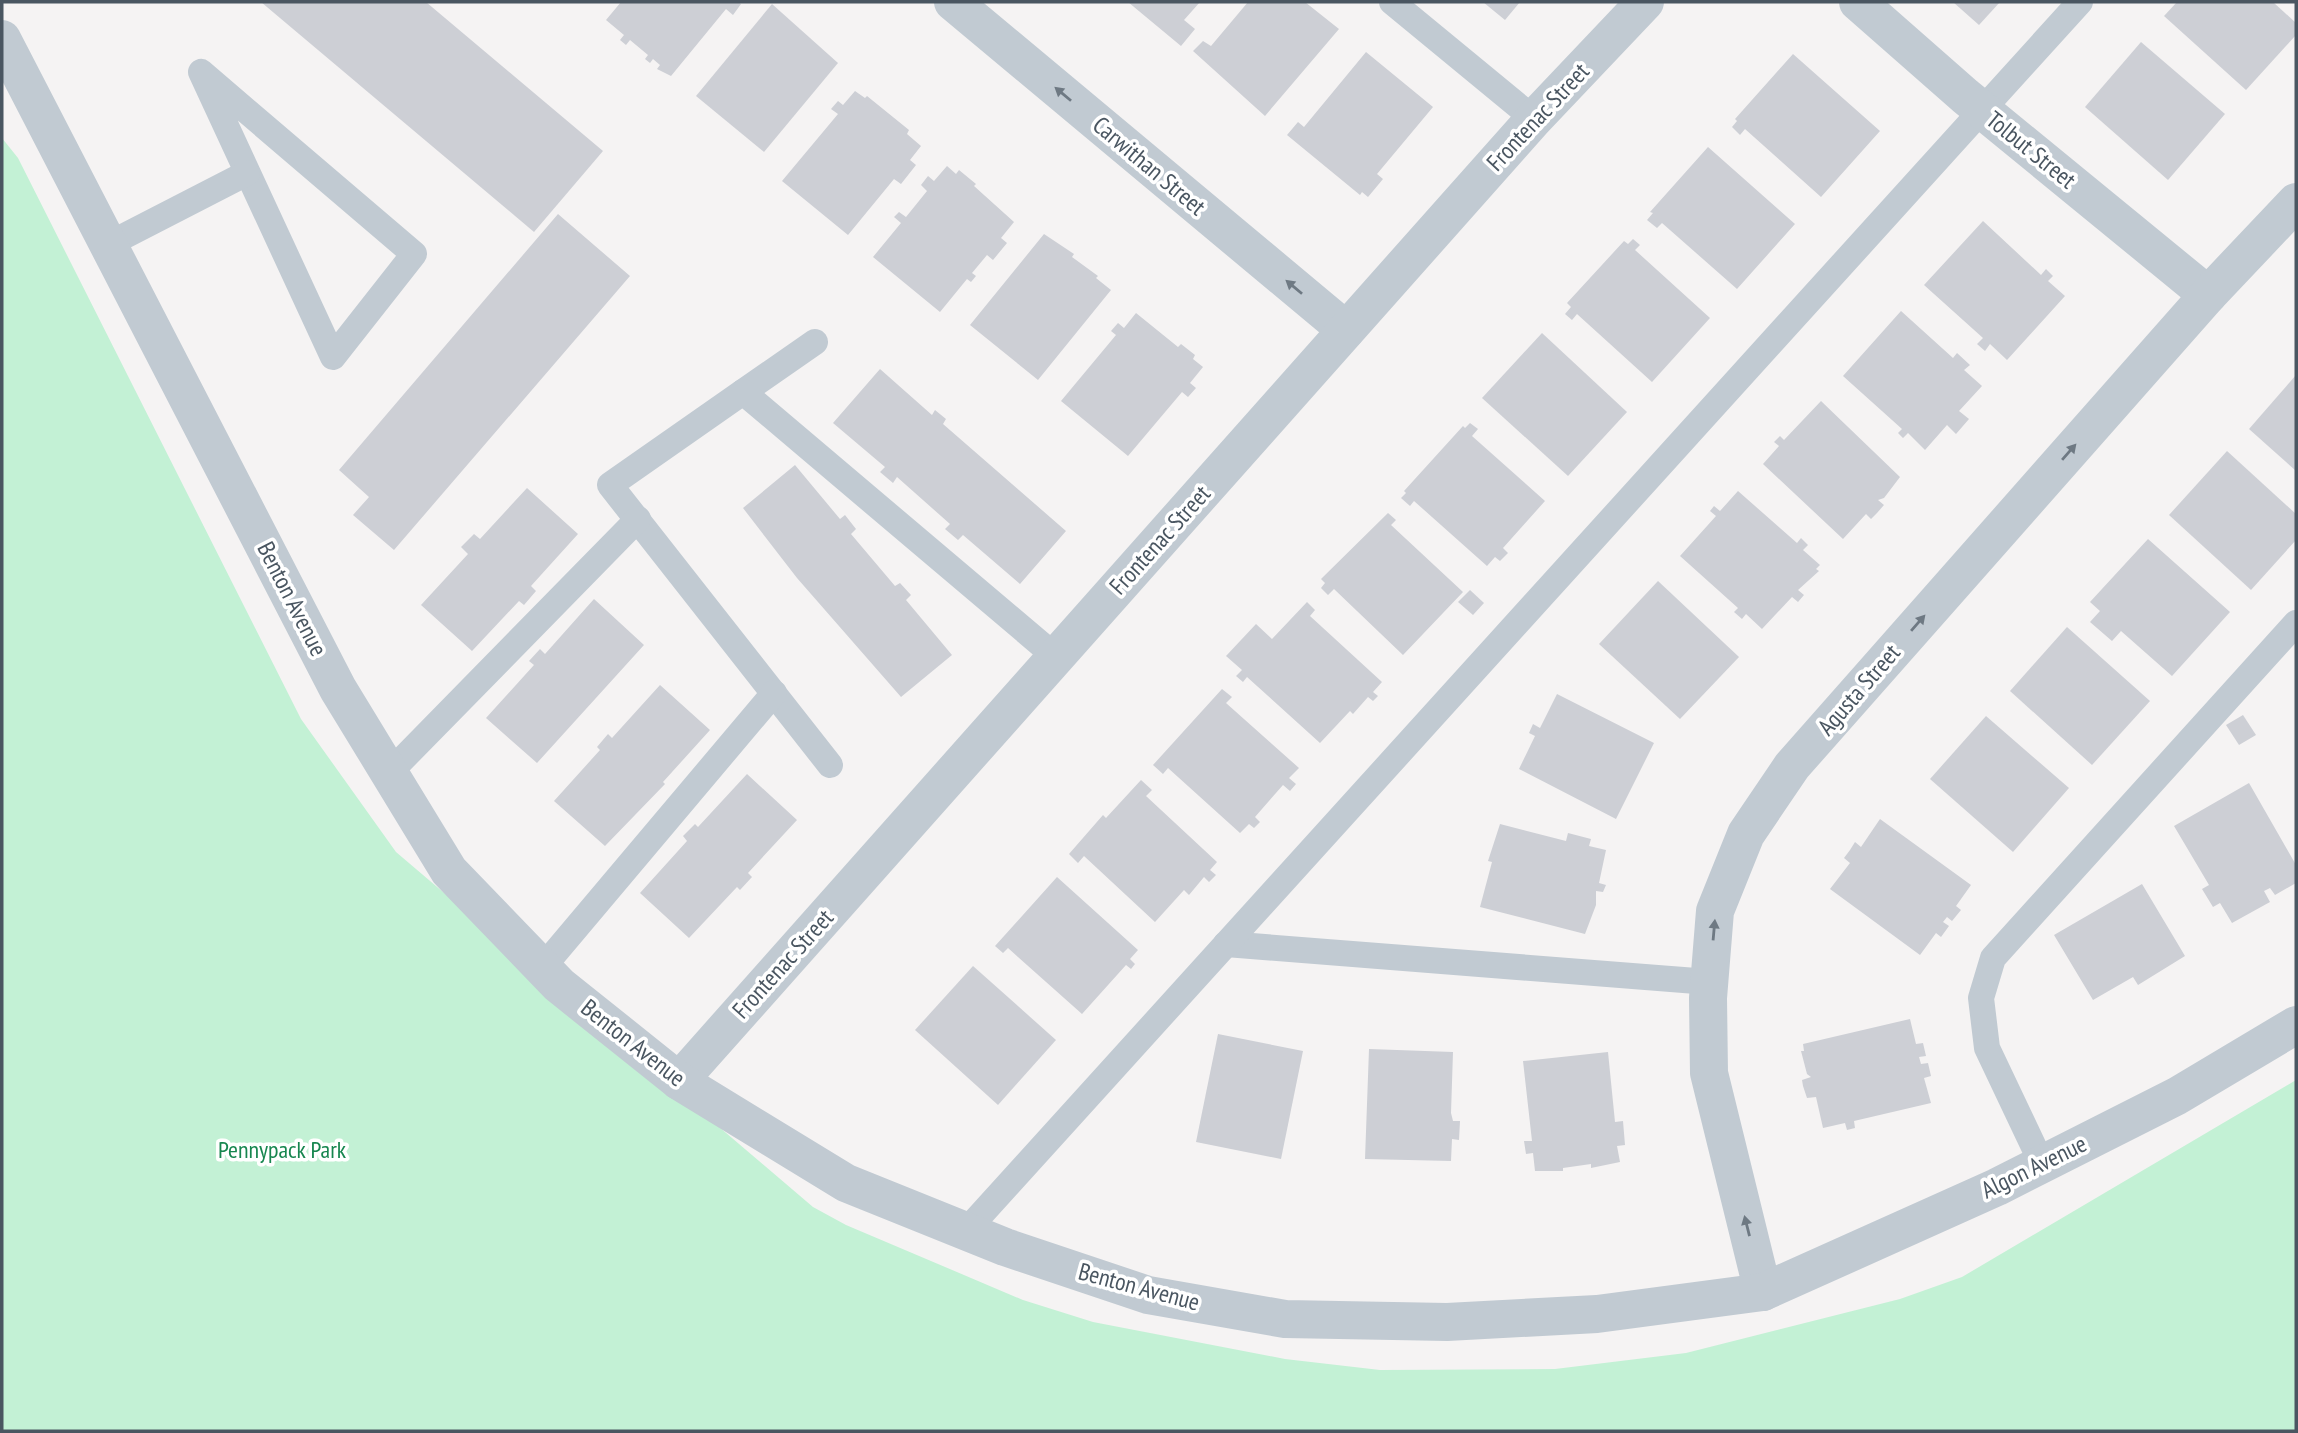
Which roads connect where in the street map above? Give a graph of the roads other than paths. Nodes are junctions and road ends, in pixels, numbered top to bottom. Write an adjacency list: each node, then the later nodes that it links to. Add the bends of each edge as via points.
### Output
1 (953, 2): 13 (street, Carwithan Street, one-way to 1)
2 (1392, 2): 8 (lane)
3 (1645, 2): 8 (street, Frontenac Street)
4 (1858, 2): 7 (street, Tolbut Street)
5 (2080, 2): 7 (lane)
6 (2, 39): 11 (street, Benton Avenue)
7 (1982, 110): 12 (street, Tolbut Street); 22 (lane)
8 (1534, 119): 13 (street, Frontenac Street)
9 (247, 173): 9 (lane, via 287,259 333,358 414,254 201,72); 11 (lane)
10 (2296, 202): 12 (street, Agusta Street)
11 (108, 244): 21 (street, Benton Avenue, via 338,689)
12 (2208, 295): 24 (street, Agusta Street, one-way to 12, via 1715,911 1746,834 1792,766)
13 (1346, 330): 18 (street, Frontenac Street)
14 (815, 342): 15 (lane)
15 (743, 392): 16 (lane, via 610,485); 18 (lane)
16 (638, 519): 19 (lane); 21 (lane)
17 (2296, 623): 27 (lane, via 1993,958 1981,998 1987,1048)
18 (1056, 657): 26 (street, Frontenac Street)
19 (774, 693): 20 (lane); 23 (lane)
20 (830, 765)
21 (388, 773): 23 (street, Benton Avenue, via 449,871)
22 (1226, 944): 24 (lane); 28 (lane)
23 (542, 967): 26 (street, Benton Avenue)
24 (1709, 982): 29 (street, Agusta Street, one-way to 24, via 1709,1073)
25 (2296, 1025): 27 (street, Algon Avenue, via 2177,1096)
26 (679, 1081): 28 (street, Benton Avenue, via 846,1183)
27 (2042, 1164): 29 (street, Algon Avenue)
28 (965, 1231): 29 (street, Benton Avenue, via 1149,1295 1284,1319 1447,1322 1570,1315)
29 (1763, 1292)

